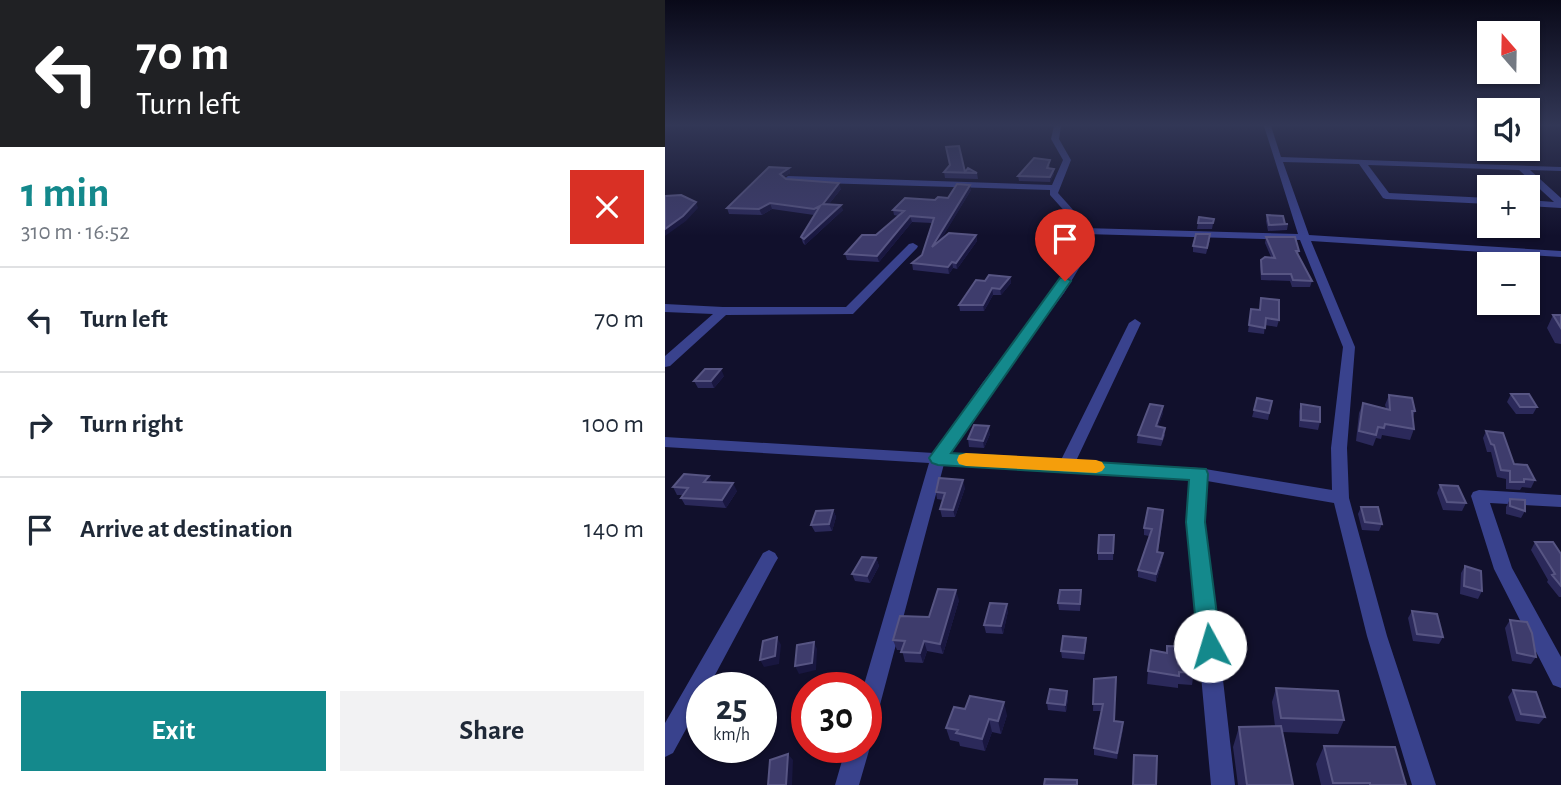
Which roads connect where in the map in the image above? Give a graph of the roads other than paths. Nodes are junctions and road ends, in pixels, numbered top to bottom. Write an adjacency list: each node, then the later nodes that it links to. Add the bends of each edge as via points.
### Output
1 (1066, 163): 8 (street)
2 (1279, 163): 13 (street)
3 (1362, 163): 9 (street, via 1386,196)
4 (1405, 163): 5 (street)
5 (1521, 167): 6 (street); 11 (street)
6 (1561, 169)
7 (789, 179): 8 (street)
8 (1055, 188): 12 (street, via 1053,193)
9 (1477, 200)
10 (1540, 203): 11 (street)
11 (1561, 204)
12 (1081, 231): 13 (street); 21 (street, via 1076,247 1079,260 1060,291)
13 (1304, 236): 15 (street); 24 (street, via 1349,347 1339,448)
14 (912, 246): 17 (street, via 849,311)
15 (1561, 254)
16 (665, 308): 17 (street)
17 (723, 311): 19 (street)
18 (1135, 323): 22 (street)
19 (665, 363)
20 (665, 442): 21 (street)
21 (938, 458): 22 (street); 27 (street)
22 (1066, 465): 23 (street)
23 (1199, 474): 24 (street); 32 (street, via 1196,522)
24 (1341, 498): 33 (street, via 1377,636)
25 (1561, 501): 28 (street, via 1479,496 1503,569)
26 (769, 558): 29 (street)
27 (878, 672)
28 (1561, 678)
29 (665, 745)
30 (853, 763): 31 (street)
31 (847, 785)
32 (1223, 785)
33 (1425, 785)

